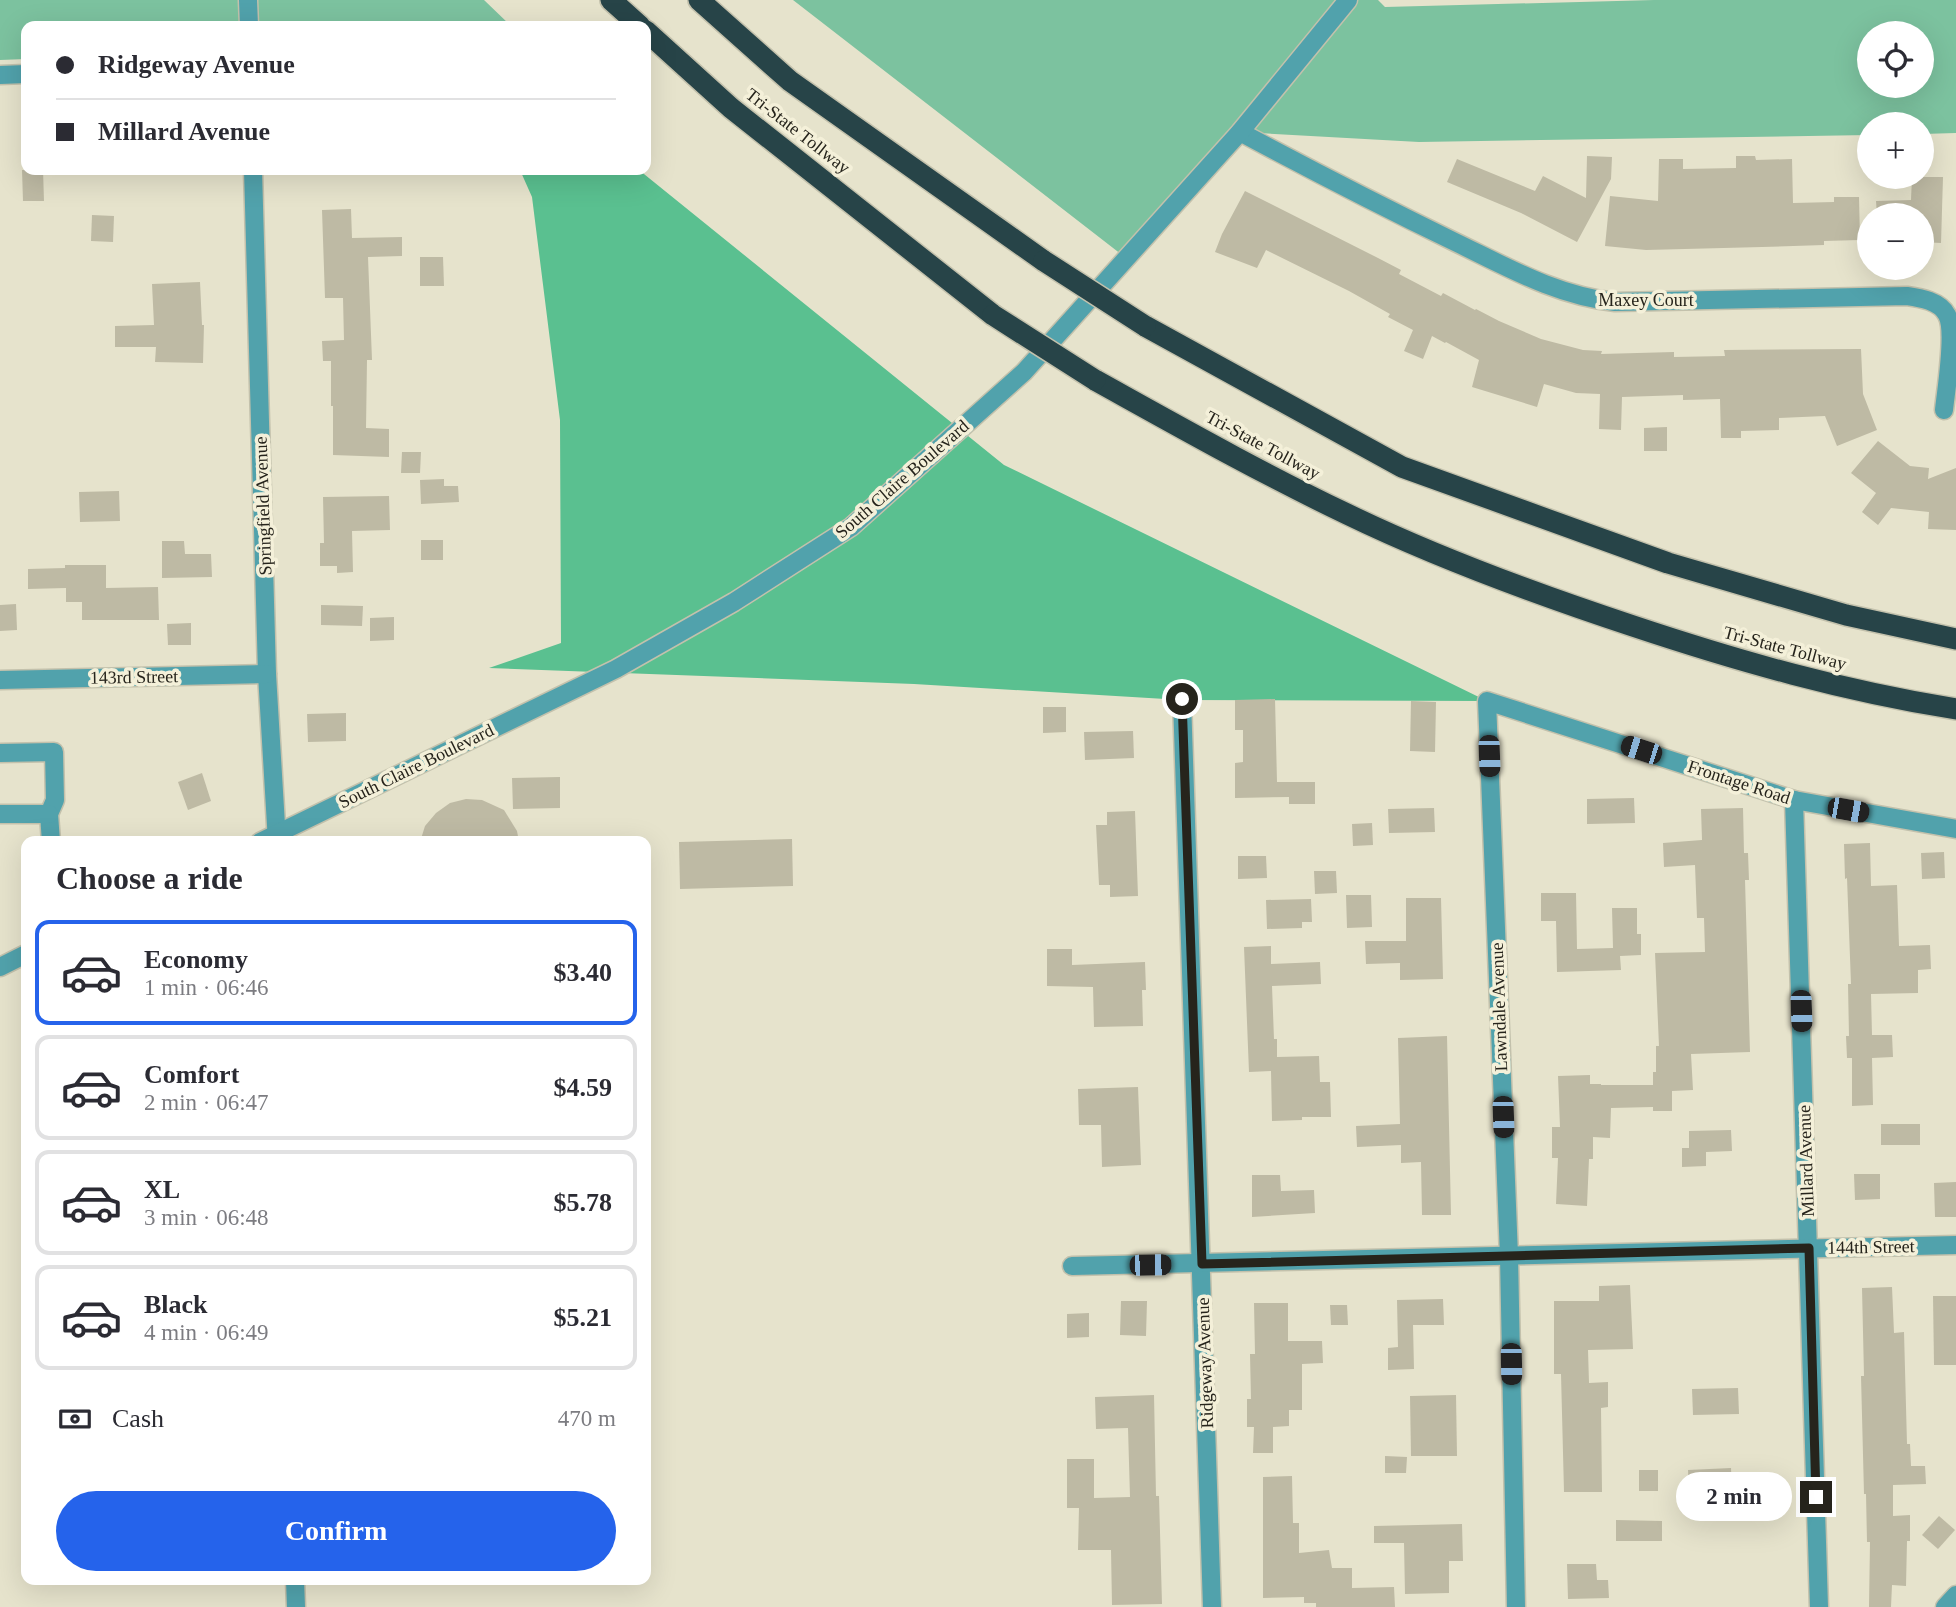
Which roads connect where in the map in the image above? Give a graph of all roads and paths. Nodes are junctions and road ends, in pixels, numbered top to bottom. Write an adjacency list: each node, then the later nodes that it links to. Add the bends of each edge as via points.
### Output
1 (248, 0): 5 (street)
2 (611, 0): 6 (highway)
3 (699, 0): 13 (highway, Tri-State Tollway, bridge, via 790,81 1044,261 1144,326 1402,467 1668,563 1846,615)
4 (1349, 0): 10 (street, South Claire Boulevard)
5 (249, 21)
6 (634, 21)
7 (651, 36): 18 (highway, Tri-State Tollway, bridge, via 731,108 993,315 1095,380 1223,452 1434,554 1549,598 1785,674)
8 (21, 74): 9 (street)
9 (0, 75)
10 (1240, 132): 12 (street, Maxey Court, via 1544,285 1591,300 1925,299 1947,315 1950,330); 26 (street, South Claire Boulevard, via 1024,372 851,527 734,602 616,669)
11 (253, 175): 14 (street, Springfield Avenue)
12 (1944, 410)
13 (1956, 639)
14 (267, 674): 15 (street, 143rd Street); 25 (street, Springfield Avenue)
15 (0, 681)
16 (1182, 699): 32 (street, Ridgeway Avenue)
17 (1487, 701): 20 (street, Frontage Road); 31 (street, Lawndale Avenue)
18 (1956, 709)
19 (0, 753): 22 (street, via 54,752 55,800)
20 (1794, 800): 23 (street, Frontage Road); 30 (street, Millard Avenue)
21 (0, 814): 22 (street)
22 (49, 814): 24 (street)
23 (1956, 829)
24 (51, 836)
25 (277, 836)
26 (281, 836)
27 (21, 956): 28 (street)
28 (0, 967)
29 (1956, 1245): 30 (street, 144th Street)
30 (1809, 1248): 31 (street, 144th Street); 39 (street, Millard Avenue)
31 (1509, 1256): 32 (street, 144th Street); 38 (street, Lawndale Avenue)
32 (1202, 1264): 33 (street, 144th Street); 37 (street, Ridgeway Avenue)
33 (1072, 1266)
34 (295, 1585): 36 (street)
35 (1956, 1595): 40 (street)
36 (296, 1607)
37 (1212, 1607)
38 (1517, 1607)
39 (1819, 1607)
40 (1945, 1607)

